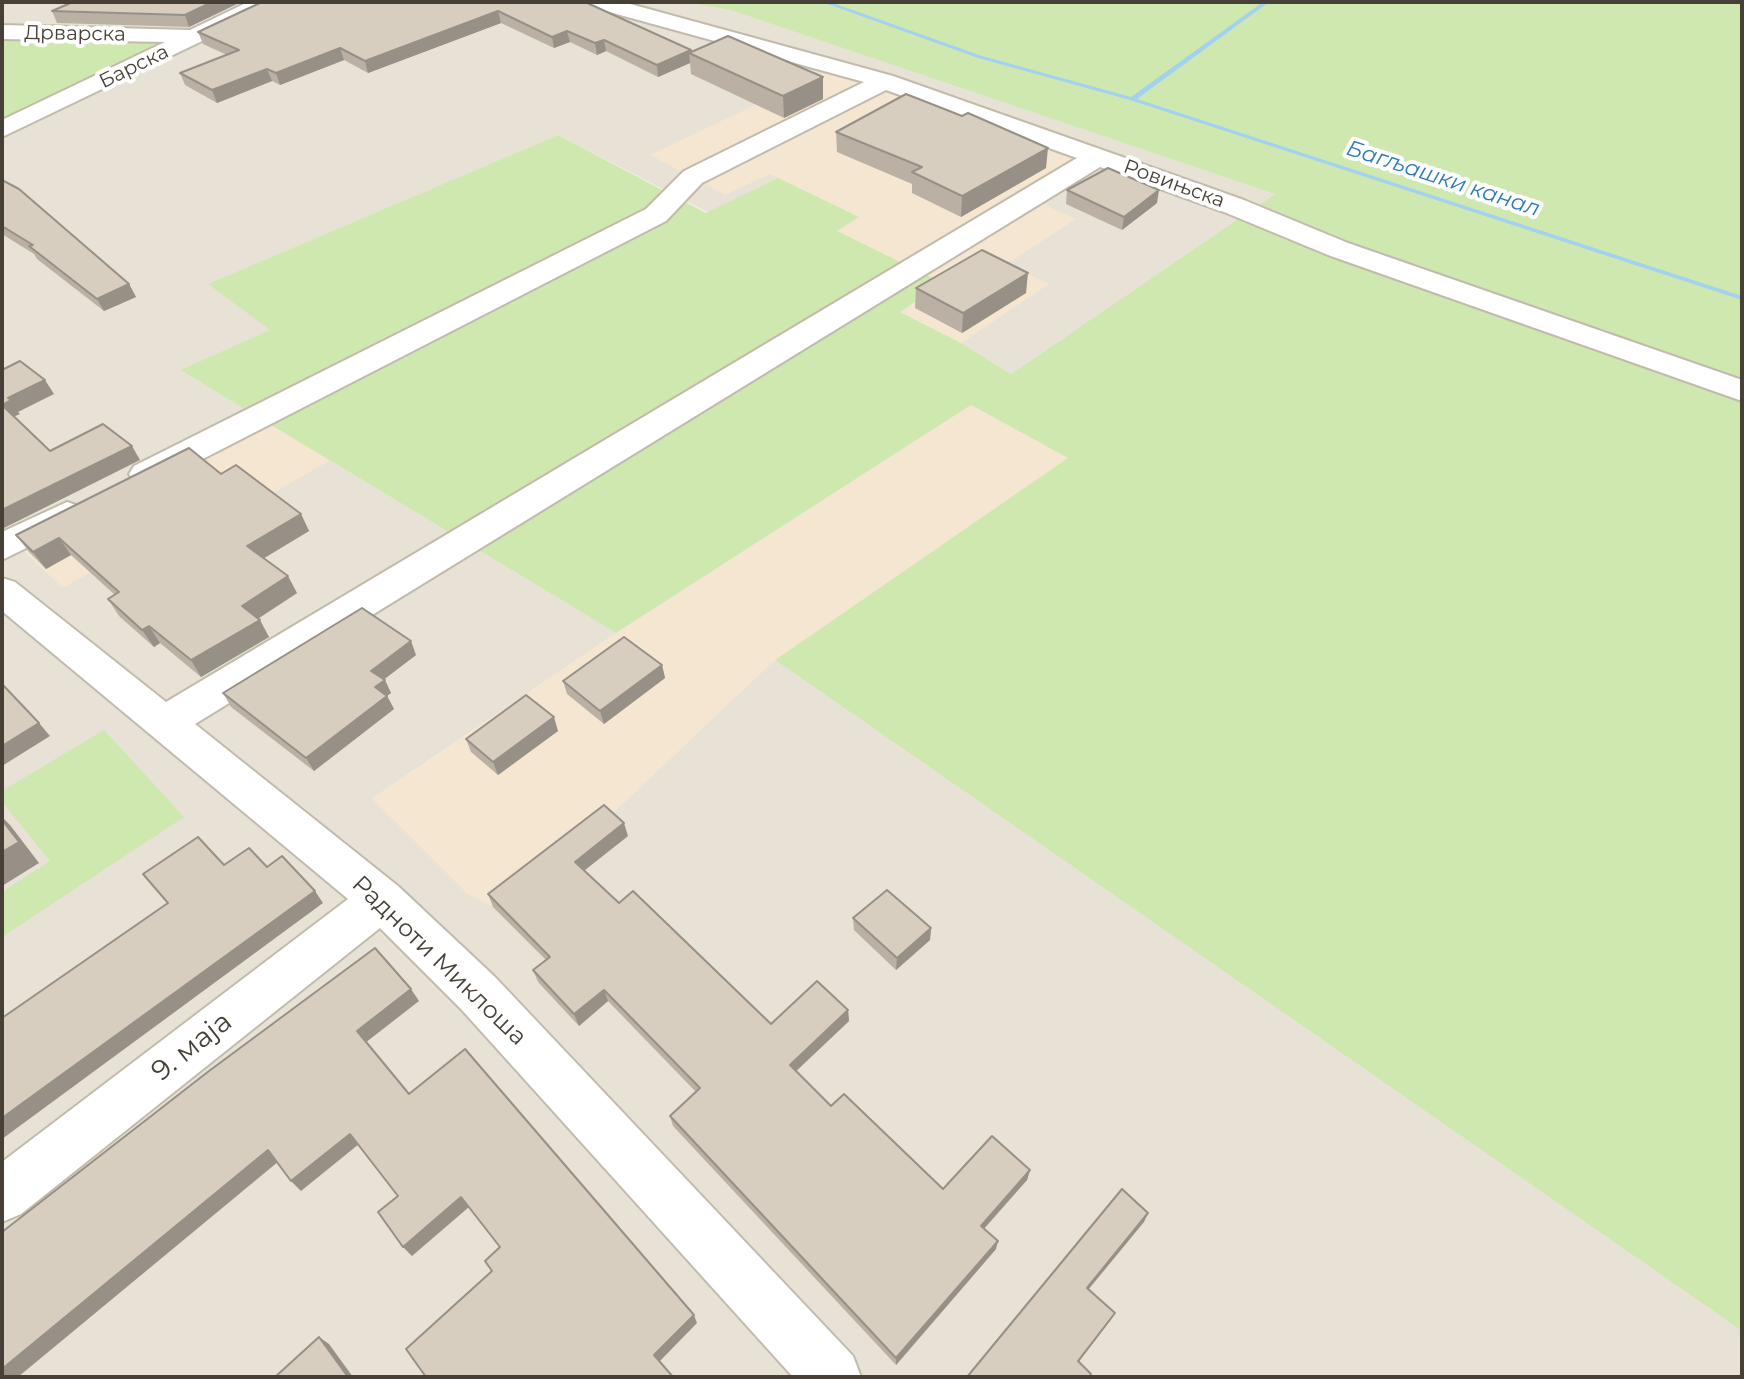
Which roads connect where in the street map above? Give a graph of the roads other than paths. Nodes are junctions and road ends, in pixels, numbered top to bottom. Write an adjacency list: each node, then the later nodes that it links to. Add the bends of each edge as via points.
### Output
1 (265, 2): 4 (street, Барска)
2 (599, 2): 5 (street, Ровињска)
3 (2, 32): 4 (street, Дрварска)
4 (196, 37): 6 (street, Барска)
5 (885, 81): 7 (street, Ровињска); 9 (street, via 693,177 656,215)
6 (2, 130)
7 (1099, 156): 8 (street, Ровињска, via 1338,249); 13 (street)
8 (1742, 391)
9 (116, 489)
10 (87, 504): 11 (street)
11 (2, 547)
12 (2, 591): 13 (street, Радноти Миклоша)
13 (164, 723): 14 (street, Радноти Миклоша)
14 (382, 900): 15 (street, 9. маја); 16 (street, Радноти Миклоша, via 478,993)
15 (2, 1195)
16 (832, 1377)

